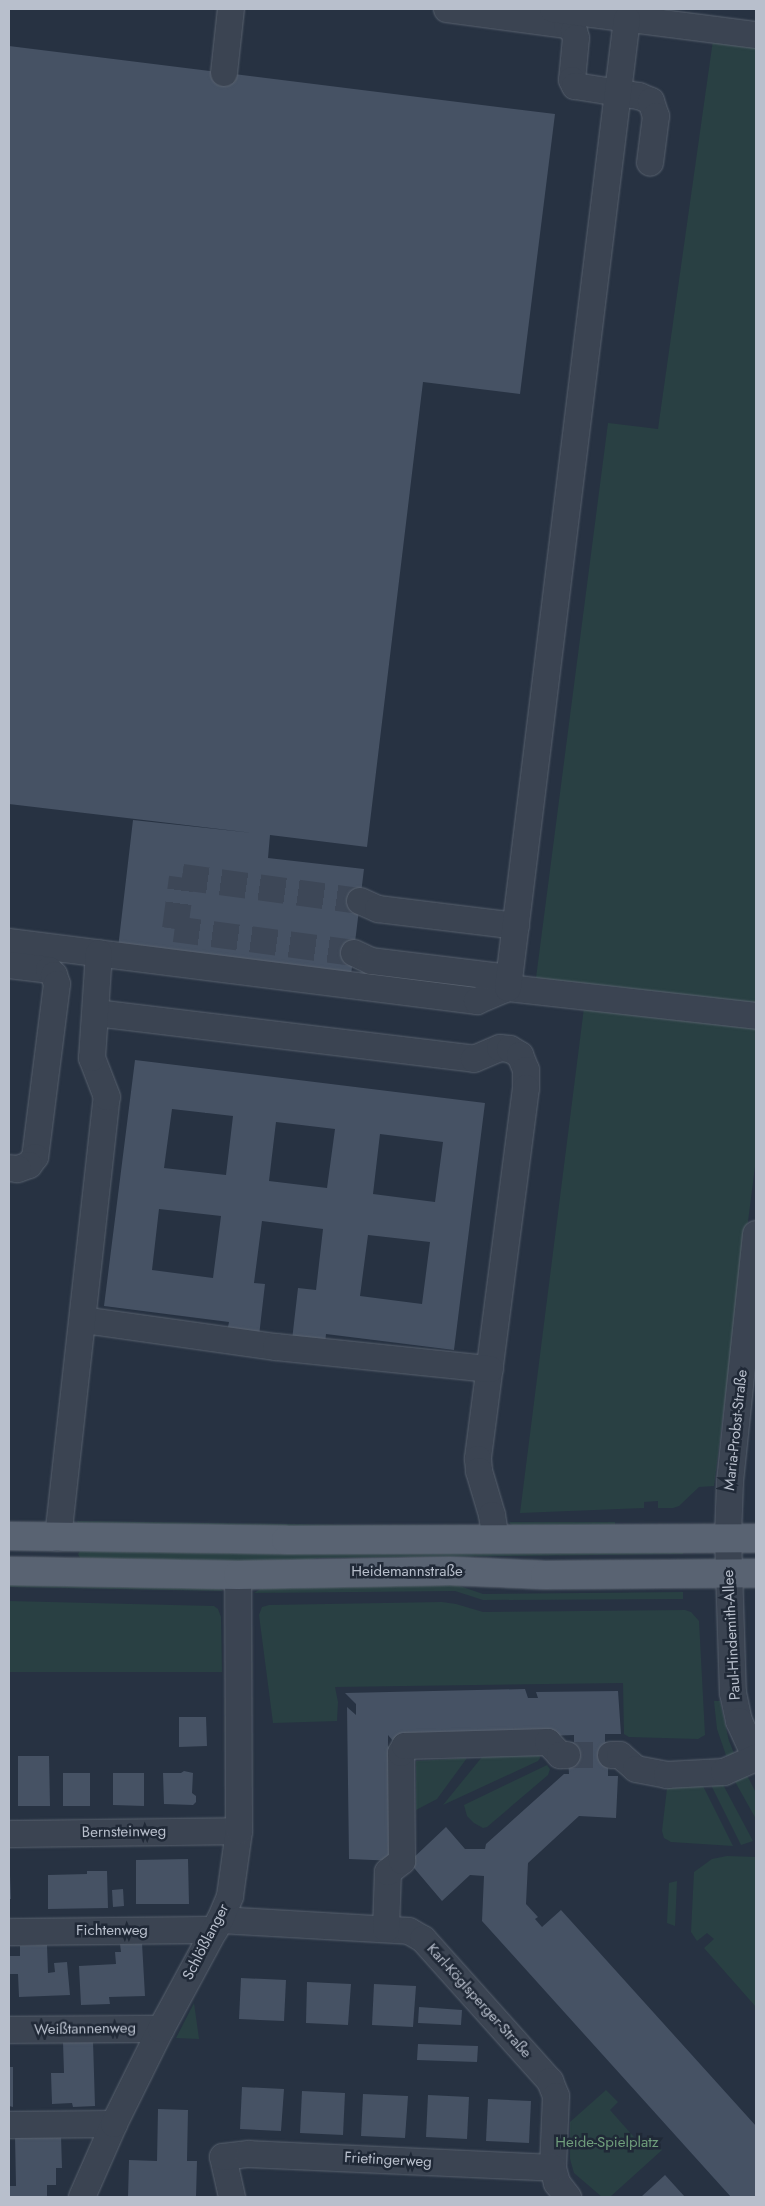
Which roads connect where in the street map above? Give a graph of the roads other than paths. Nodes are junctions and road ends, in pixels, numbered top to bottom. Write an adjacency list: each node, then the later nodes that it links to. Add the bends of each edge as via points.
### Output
1 (231, 9): 6 (street)
2 (447, 9): 7 (street, via 567,24 574,30 576,38 572,80 575,86)
3 (553, 9): 4 (street)
4 (628, 19): 5 (street); 7 (street)
5 (756, 35)
6 (224, 73)
7 (618, 93): 8 (street, via 650,101 656,116); 10 (street)
8 (650, 163)
9 (369, 905): 10 (street)
10 (516, 926): 16 (street)
11 (9, 942): 14 (street)
12 (99, 953): 14 (street); 16 (street, via 477,1001); 17 (street)
13 (362, 957): 16 (street)
14 (50, 959): 15 (street); 19 (street, via 57,984 35,1157 29,1165)
15 (9, 966)
16 (509, 983): 18 (street)
17 (96, 1013): 21 (street, via 92,1058 107,1097); 22 (street, via 474,1059 500,1048 520,1055 526,1070 526,1088)
18 (756, 1016)
19 (9, 1168)
20 (756, 1234): 24 (street, Maria-Probst-Straße, via 730,1482)
21 (83, 1320): 22 (street, via 276,1347); 25 (street)
22 (490, 1369): 27 (street, via 478,1459)
23 (9, 1536): 25 (main road)
24 (728, 1537): 26 (main road); 27 (main road); 30 (street, Paul-Hindemith-Allee)
25 (58, 1538): 27 (main road); 29 (main road)
26 (756, 1538)
27 (496, 1540)
28 (9, 1571): 29 (main road, Heidemannstraße)
29 (57, 1572): 32 (main road, Heidemannstraße)
30 (729, 1573): 31 (main road, Heidemannstraße); 32 (main road, Heidemannstraße, via 545,1575 450,1571); 35 (street, Paul-Hindemith-Allee, via 733,1693 739,1721)
31 (756, 1573)
32 (238, 1575): 36 (street, Schlößlanger)
33 (567, 1754): 39 (street, via 560,1754 548,1742 405,1746 401,1753 402,1861 388,1872)
34 (611, 1755): 35 (street, via 620,1755 636,1769 667,1775 724,1772)
35 (756, 1758)
36 (239, 1831): 37 (street, Bernsteinweg); 38 (street, Schlößlanger, via 230,1896)
37 (9, 1834)
38 (217, 1925): 39 (street, Karl-Köglsperger-Straße); 40 (street, Fichtenweg); 41 (street, Schlößlanger)
39 (386, 1929): 45 (street, Karl-Köglsperger-Straße, via 409,1931 423,1939 550,2081 556,2096)
40 (9, 1932)
41 (161, 2028): 42 (street, Weißtannenweg); 43 (street, Schlößlanger)
42 (9, 2030)
43 (114, 2124): 44 (street); 46 (street, Schlößlanger)
44 (9, 2125)
45 (553, 2168): 47 (street, Frietingerweg, via 249,2154 223,2157); 48 (street, Karl-Köglsperger-Straße, via 557,2183)
46 (82, 2197)
47 (232, 2197)
48 (568, 2197)

